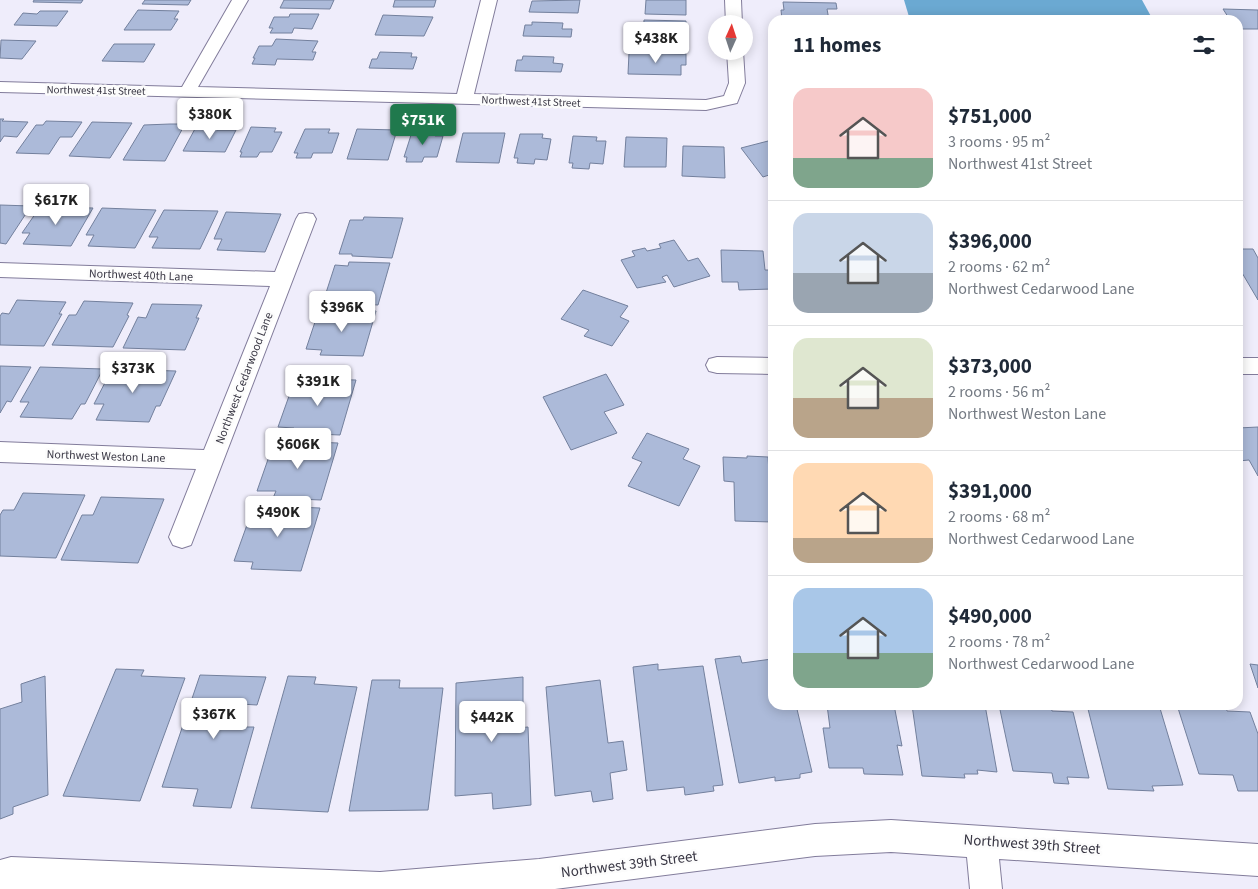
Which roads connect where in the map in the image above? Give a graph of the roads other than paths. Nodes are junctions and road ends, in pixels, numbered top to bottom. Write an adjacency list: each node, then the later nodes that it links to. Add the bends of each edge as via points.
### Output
1 (240, 0): 7 (street)
2 (489, 0): 8 (street)
3 (733, 0): 4 (street)
4 (734, 15)
5 (736, 60): 8 (street, Northwest 41st Street, via 737,83 731,98 706,105)
6 (0, 88): 7 (street, Northwest 41st Street)
7 (187, 92): 8 (street, Northwest 41st Street)
8 (464, 99)
9 (306, 219): 11 (street, Northwest Cedarwood Lane)
10 (0, 270): 11 (street, Northwest 40th Lane)
11 (283, 279): 17 (street, Northwest Cedarwood Lane)
12 (717, 365): 13 (street)
13 (768, 366)
14 (1243, 366): 15 (street)
15 (1258, 366)
16 (0, 452): 17 (street, Northwest Weston Lane)
17 (213, 460): 18 (street, Northwest Cedarwood Lane)
18 (182, 537)
19 (982, 841): 20 (street, Northwest 39th Street); 21 (street, Northwest 39th Street, via 892,836 815,840 539,875 380,888 11,873); 22 (street)
20 (1258, 860)
21 (0, 876)
22 (986, 889)

